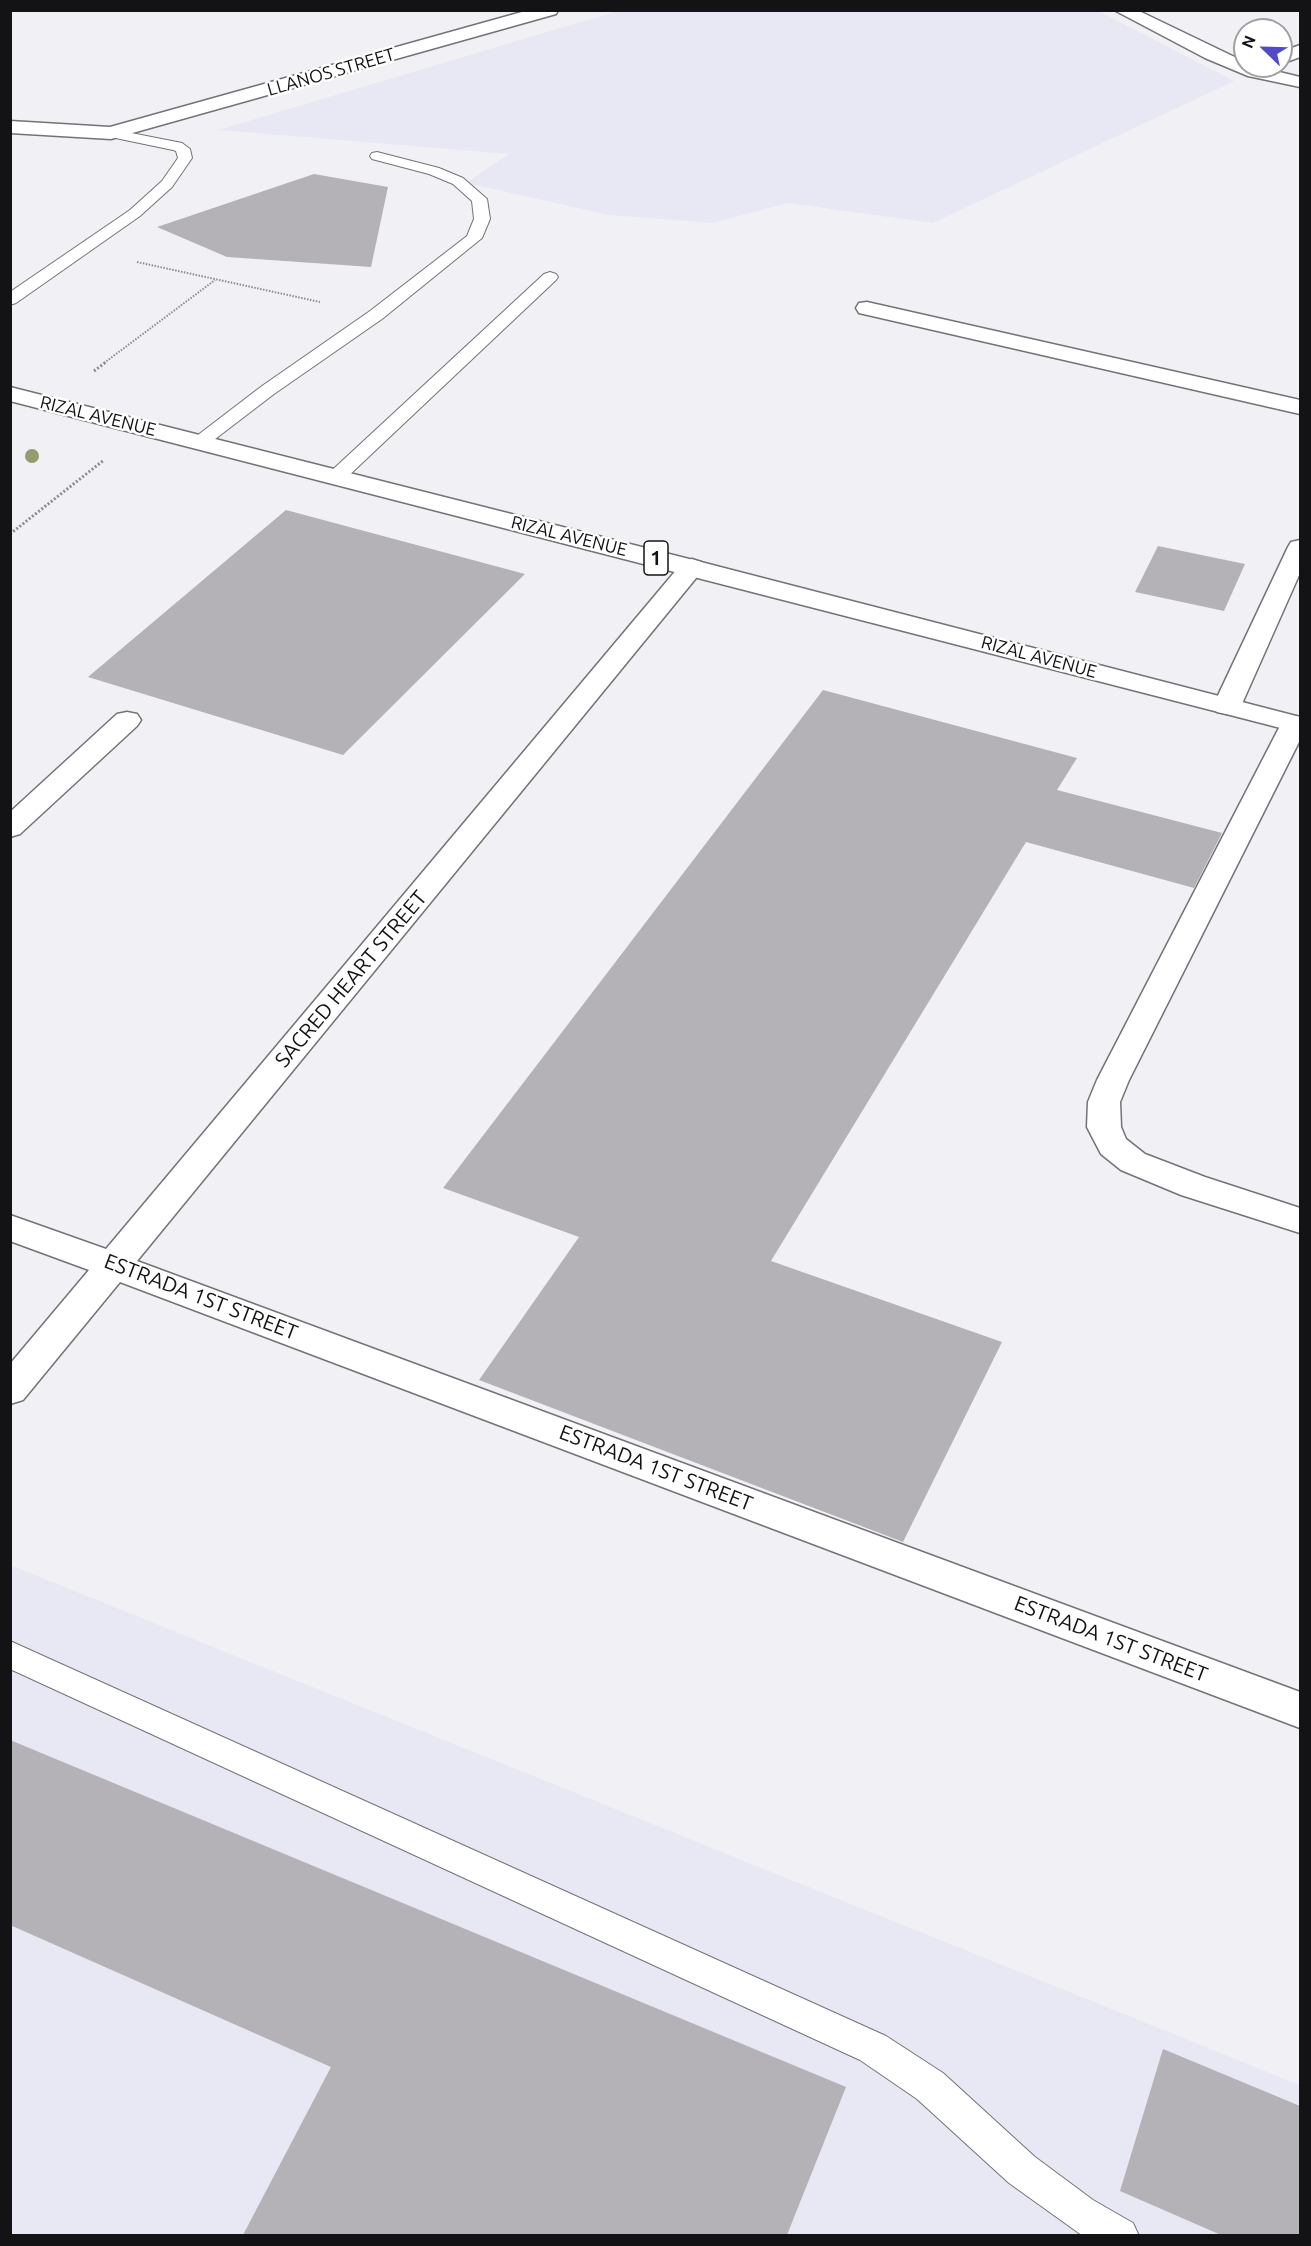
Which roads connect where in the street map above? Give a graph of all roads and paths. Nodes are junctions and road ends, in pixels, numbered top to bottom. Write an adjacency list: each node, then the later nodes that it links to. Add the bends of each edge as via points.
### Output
1 (550, 10): 5 (street, LLANOS STREET)
2 (1122, 10): 3 (street, via 1169,35)
3 (1233, 59)
4 (10, 127): 5 (street, LLANOS STREET)
5 (111, 133): 7 (lane, via 177,146 183,149 184,158 167,184)
6 (377, 156): 12 (lane, via 458,181 479,199 482,219 474,238)
7 (83, 251): 9 (path); 10 (lane)
8 (550, 277): 18 (lane)
9 (216, 280): 12 (path); 13 (path)
10 (10, 300)
11 (867, 308): 15 (street)
12 (376, 315): 17 (lane)
13 (98, 369)
14 (10, 394): 16 (street, RIZAL AVENUE / 1)
15 (1300, 406)
16 (144, 428): 17 (street, RIZAL AVENUE / 1); 19 (path)
17 (200, 442): 18 (street, RIZAL AVENUE / 1)
18 (336, 477): 21 (street, RIZAL AVENUE / 1)
19 (10, 534)
20 (1300, 547): 22 (street)
21 (692, 567): 22 (street, RIZAL AVENUE / 1); 28 (street, SACRED HEART STREET)
22 (1227, 706): 24 (street, RIZAL AVENUE / 1)
23 (127, 720): 25 (street)
24 (1298, 724): 26 (street, via 1113,1080 1104,1102 1104,1127 1113,1146 1133,1162)
25 (10, 828)
26 (1300, 1221)
27 (10, 1227): 28 (street, ESTRADA 1ST STREET)
28 (114, 1264): 29 (street, SACRED HEART STREET); 31 (street, ESTRADA 1ST STREET)
29 (10, 1390)
30 (10, 1654): 32 (lane, via 873,2048 930,2086 1022,2170 1080,2213)
31 (1300, 1710)
32 (1120, 2235)

